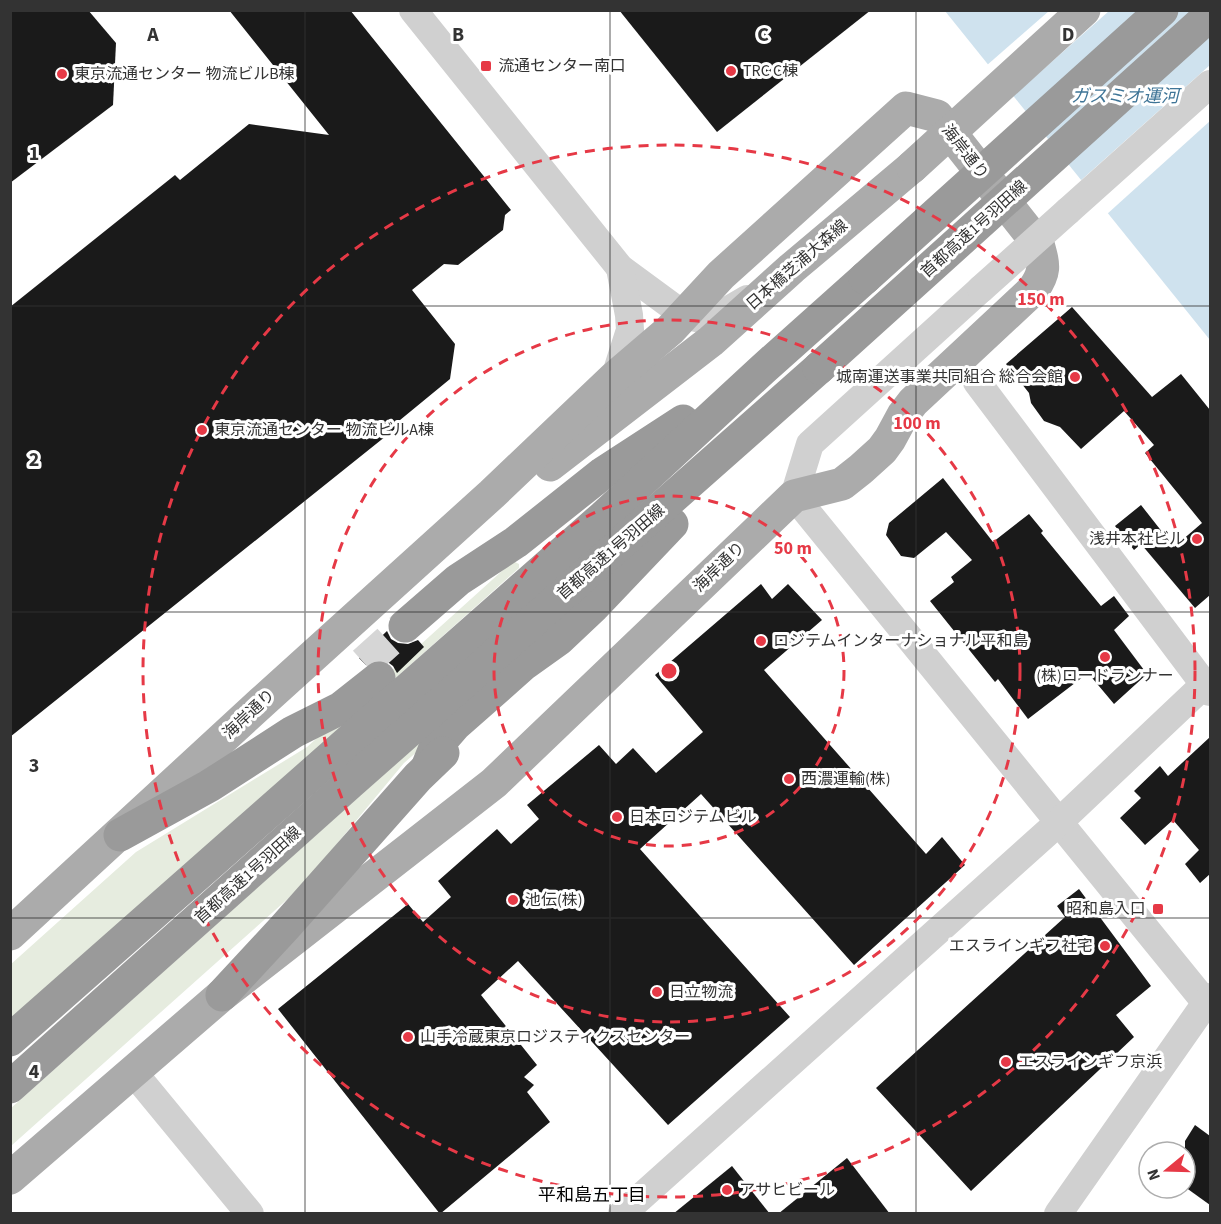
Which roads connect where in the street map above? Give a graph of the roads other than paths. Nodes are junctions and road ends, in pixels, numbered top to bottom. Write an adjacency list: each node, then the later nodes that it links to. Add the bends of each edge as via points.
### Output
1 (413, 10): 6 (street)
2 (1084, 10): 7 (main road, 日本橋芝浦大森線, bridge, via 912,167)
3 (1162, 10): 9 (highway, 首都高速1号羽田線, bridge)
4 (1210, 15): 12 (highway, 首都高速1号羽田線, bridge)
5 (1210, 84): 14 (street, bridge, via 810,444)
6 (620, 268): 8 (street); 10 (street, via 630,330)
7 (773, 285): 8 (street, via 718,316 701,319); 13 (main road, 日本橋芝浦大森線, via 711,340 539,473)
8 (684, 315): 10 (main road, 海岸通り); 14 (main road, 海岸通り, via 721,274 906,108 937,116 1038,244 1043,276 1033,290 913,402 882,450 842,484)
9 (762, 370): 15 (highway, via 603,473 488,562 468,591); 23 (highway, 首都高速1号羽田線, via 603,517)
10 (615, 377): 13 (main road, 海岸通り)
11 (976, 382): 17 (street)
12 (788, 398): 21 (highway, via 559,639 535,672 427,768); 25 (highway, 首都高速1号羽田線)
13 (492, 494): 19 (main road, 海岸通り)
14 (794, 496): 18 (street); 21 (main road, 海岸通り, via 494,783)
15 (412, 634)
16 (371, 670): 19 (highway, via 341,708 292,732 209,786)
17 (1207, 688): 18 (street)
18 (1058, 823): 22 (street); 28 (street)
19 (120, 835): 20 (main road, 海岸通り)
20 (10, 934)
21 (222, 995): 24 (main road, 海岸通り)
22 (1208, 1000): 29 (street)
23 (10, 1040)
24 (133, 1072): 26 (main road); 27 (street)
25 (10, 1087)
26 (10, 1178)
27 (250, 1214)
28 (622, 1214)
29 (1058, 1214)

